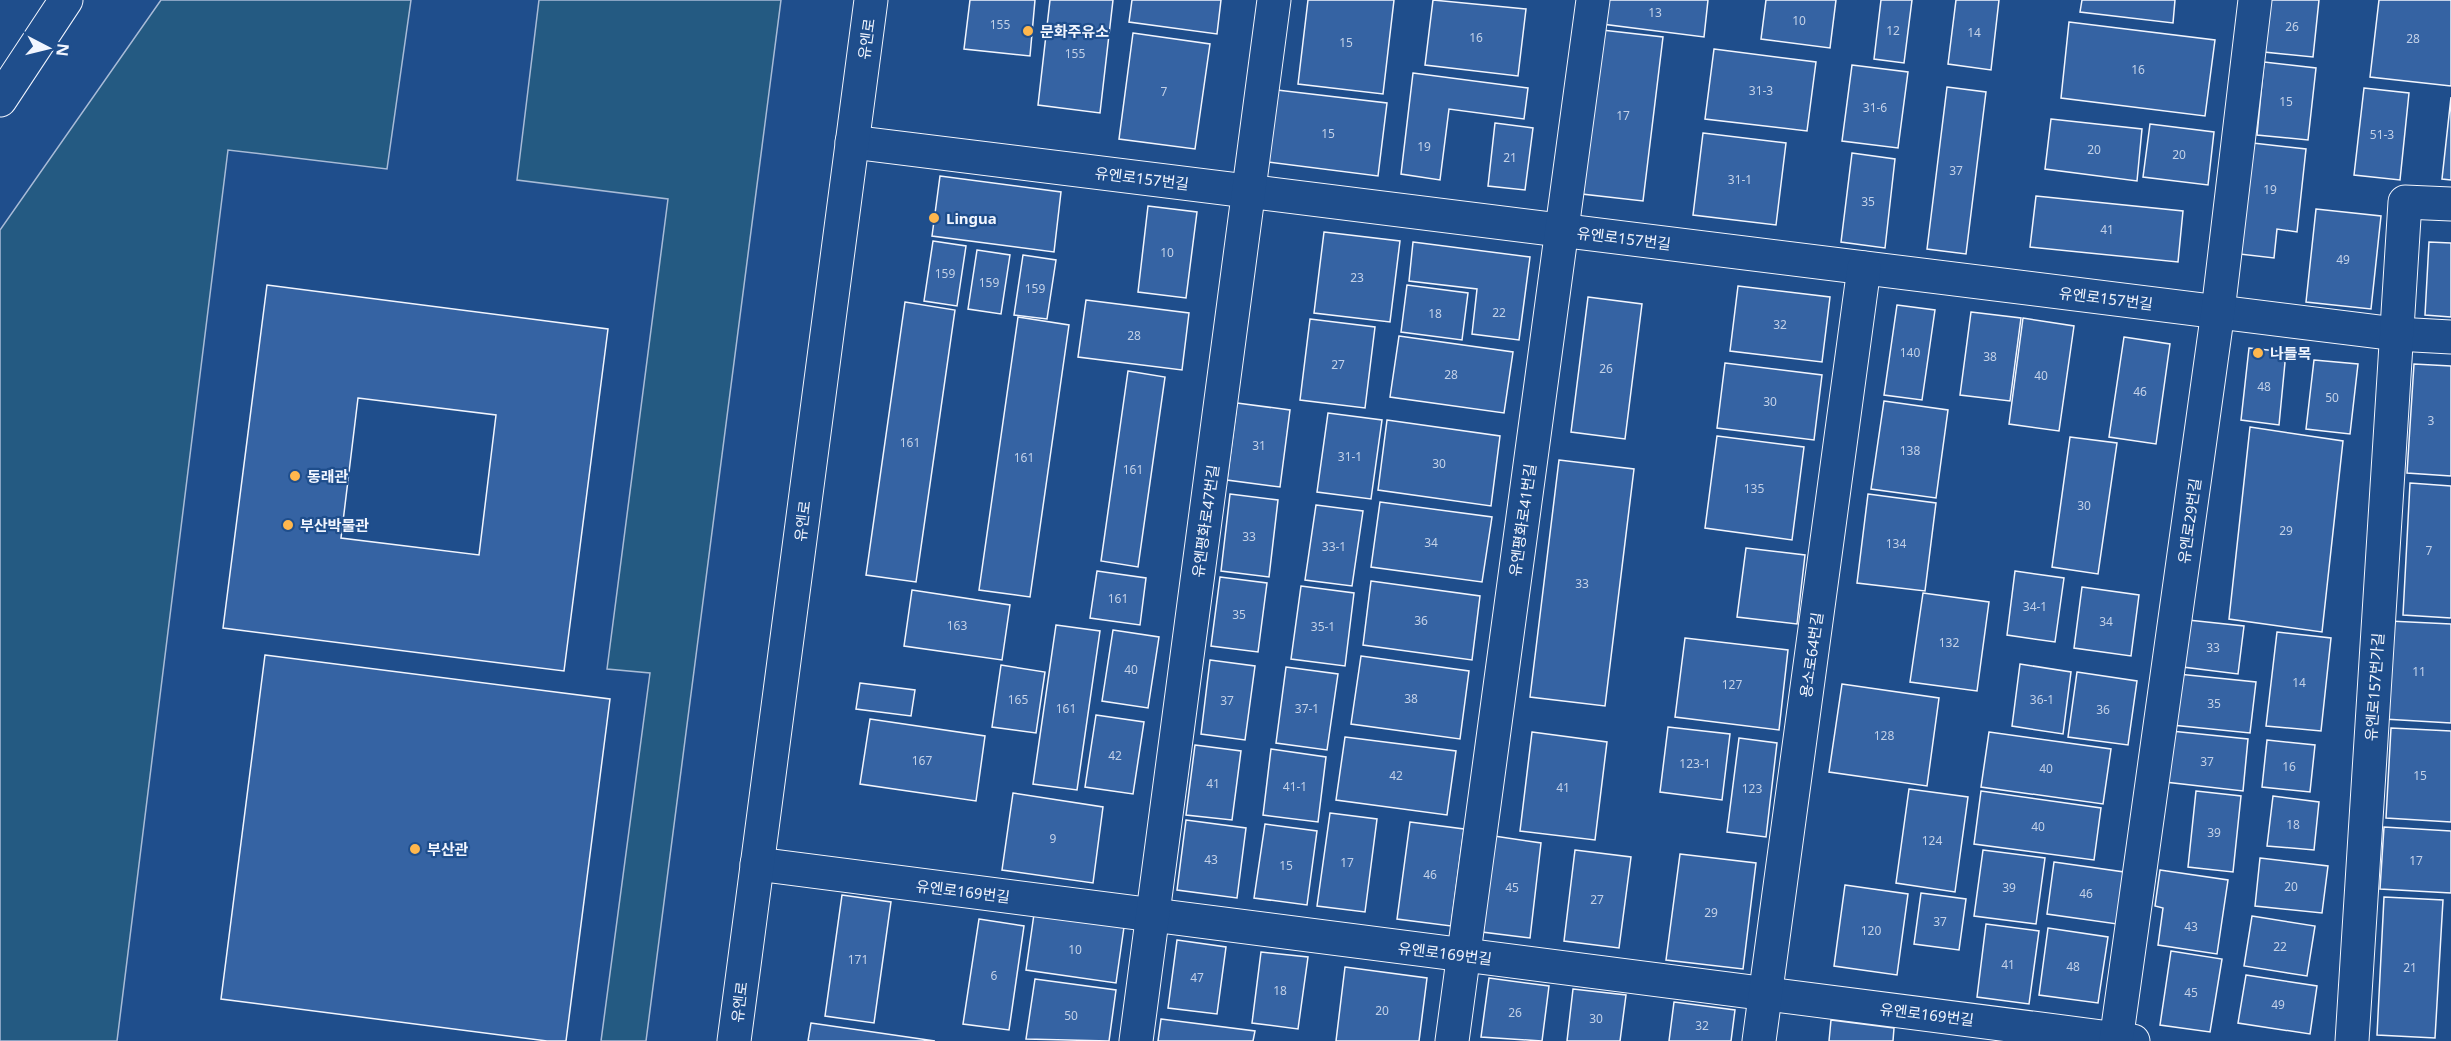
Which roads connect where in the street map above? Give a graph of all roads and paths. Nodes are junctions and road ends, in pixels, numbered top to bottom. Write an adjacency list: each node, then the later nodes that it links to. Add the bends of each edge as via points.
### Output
1 (66, 0): 6 (street)
2 (871, 0): 7 (street, 유엔로)
3 (1274, 0): 8 (street, 유엔평화로47번길)
4 (1593, 0): 10 (street, 유엔평화로41번길)
5 (2255, 0): 12 (street, 유엔로29번길)
6 (0, 100)
7 (852, 142): 8 (street, 유엔로157번길); 15 (street, 유엔로)
8 (1249, 191): 10 (street, 유엔로157번길); 16 (street, 유엔평화로47번길)
9 (2451, 204): 13 (street, via 2405,202)
10 (1562, 230): 11 (street, 유엔로157번길); 17 (street, 유엔평화로41번길)
11 (1864, 268): 12 (street, 유엔로157번길); 18 (street, 용소로64번길)
12 (2218, 311): 13 (street, 유엔로157번길); 19 (street, 유엔로29번길)
13 (2396, 334): 14 (street, 유엔로157번길); 24 (street, 유엔로157번가길)
14 (2451, 337)
15 (757, 864): 16 (street, 유엔로169번길); 20 (street, 유엔로)
16 (1153, 915): 17 (street, 유엔로169번길); 21 (street, 유엔평화로47번길)
17 (1464, 955): 18 (street, 유엔로169번길); 22 (street, 유엔평화로41번길)
18 (1765, 994): 19 (street, 유엔로169번길); 23 (street, 용소로64번길)
19 (2122, 1040)
20 (734, 1041)
21 (1136, 1041)
22 (1452, 1041)
23 (1759, 1041)
24 (2352, 1041)

